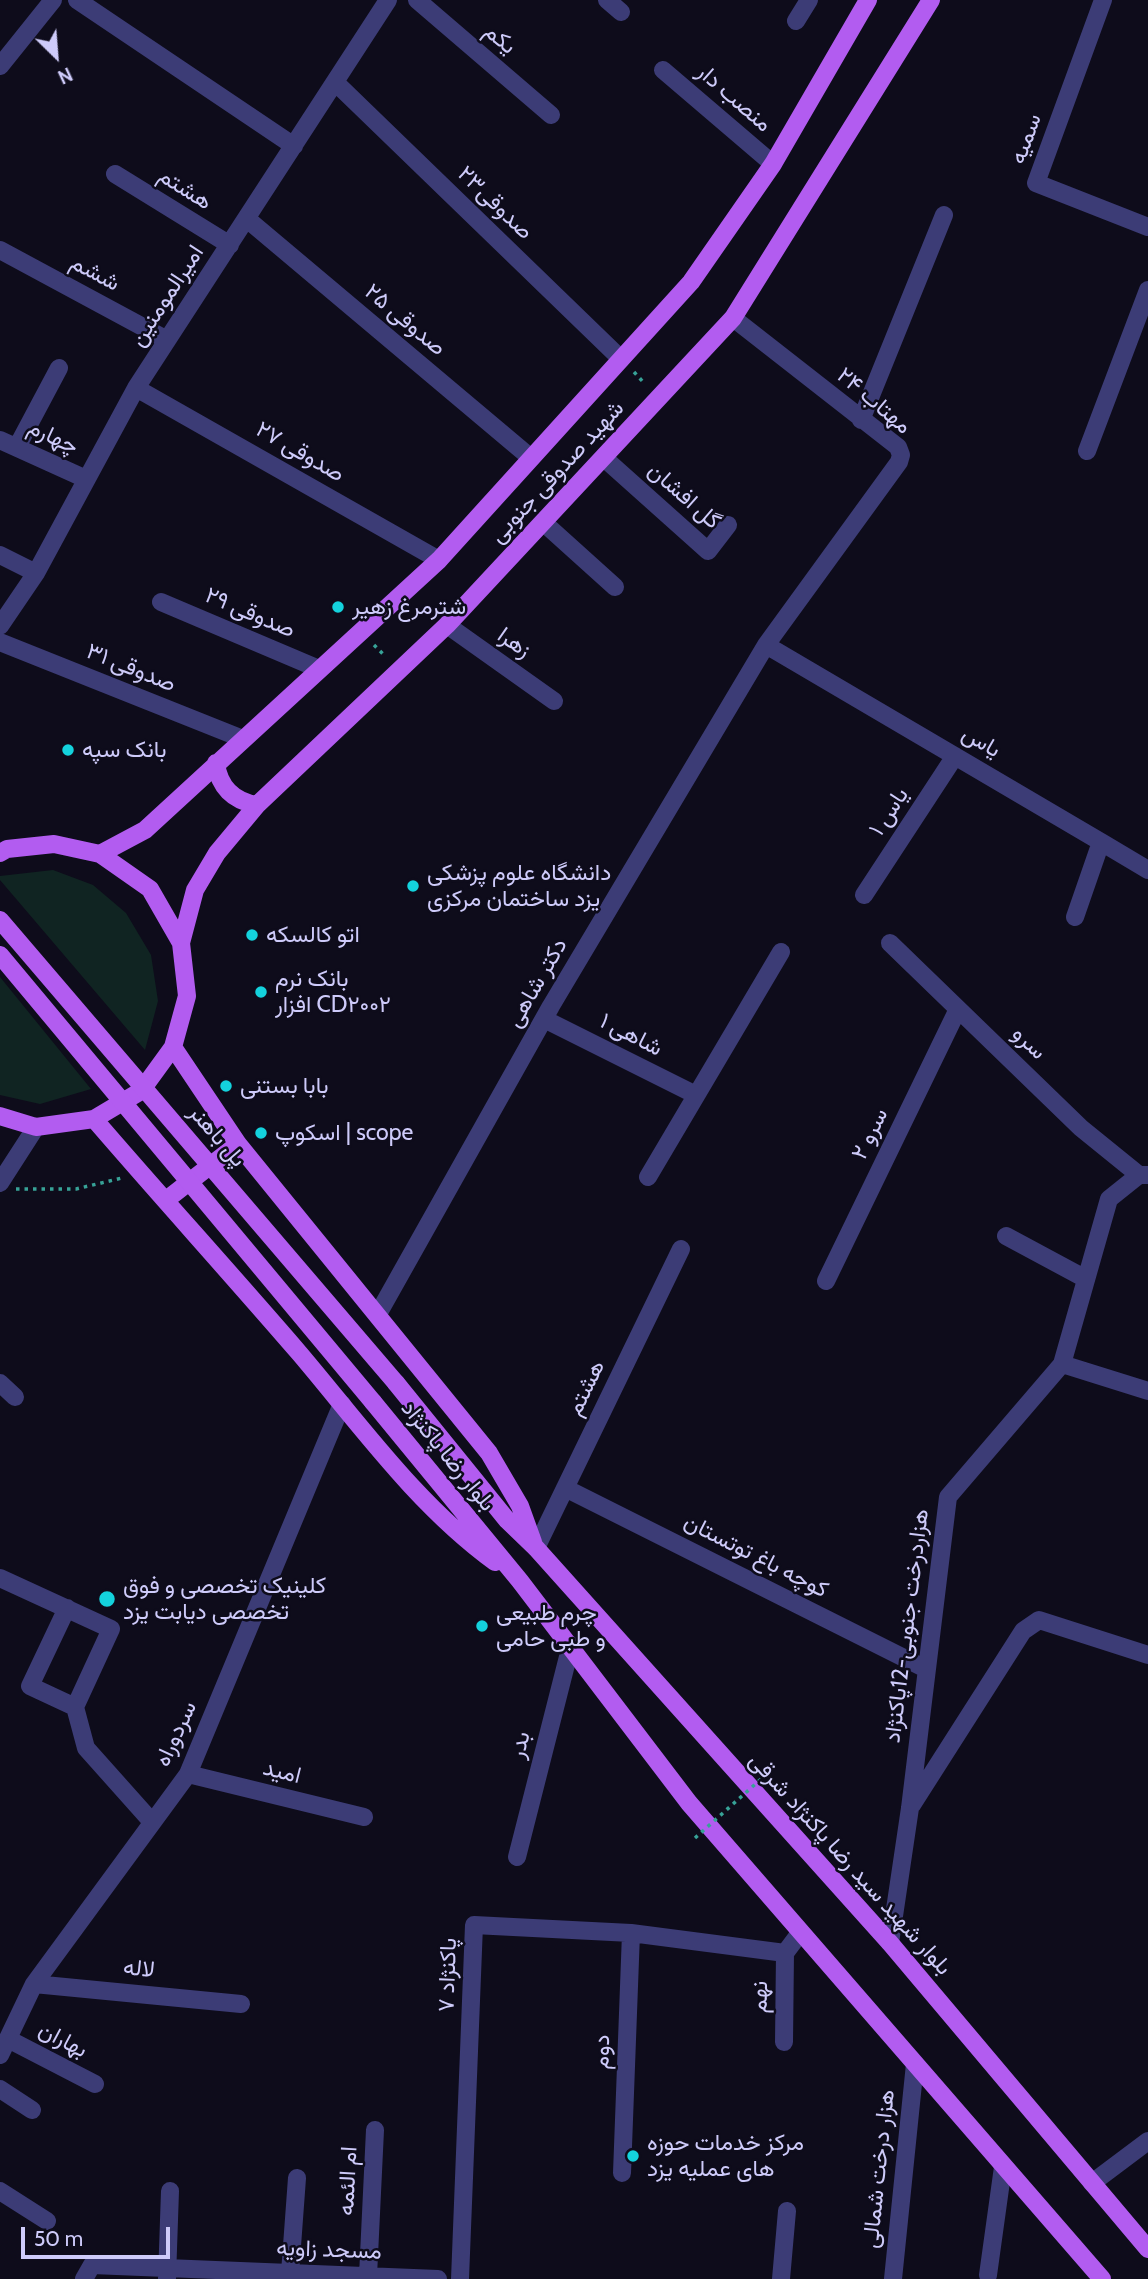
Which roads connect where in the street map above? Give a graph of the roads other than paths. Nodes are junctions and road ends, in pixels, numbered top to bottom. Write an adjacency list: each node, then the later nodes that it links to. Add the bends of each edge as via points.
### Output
1 (52, 0): 10 (street)
2 (388, 0): 12 (street, امیرالمومنین)
3 (417, 0): 13 (street, یکم)
4 (810, 0): 9 (street)
5 (868, 0): 15 (main road, شهید صدوقی جنوبی)
6 (931, 0): 23 (main road, شهید صدوقی جنوبی)
7 (1102, 0): 19 (street, سمیه, via 1036,183)
8 (89, 3): 14 (street)
9 (796, 21)
10 (0, 66)
11 (663, 70): 15 (street, منصب دار)
12 (336, 83): 14 (street, امیرالمومنین); 25 (street, صدوقی۲۳)
13 (551, 115)
14 (294, 146): 18 (street, امیرالمومنین)
15 (773, 164): 25 (main road, شهید صدوقی جنوبی, via 691,282)
16 (115, 174): 20 (street, هشتم)
17 (944, 215): 28 (street)
18 (247, 219): 20 (street, امیرالمومنین); 32 (street, صدوقی ۲۵)
19 (1148, 227)
20 (230, 245): 24 (street, امیرالمومنین)
21 (0, 250): 24 (street, ششم)
22 (1148, 289): 31 (street)
23 (733, 318): 28 (street, مهتاب ۲۴); 33 (main road, شهید صدوقی جنوبی)
24 (167, 340): 27 (street, امیرالمومنین)
25 (621, 359): 32 (main road, شهید صدوقی جنوبی)
26 (59, 368): 30 (street)
27 (136, 387): 34 (street, امیرالمومنین); 38 (street, صدوقی ۲۷)
28 (861, 420): 45 (street, مهتاب ۲۴, via 898,447 901,455)
29 (0, 440): 30 (street, چهارم)
30 (17, 447): 34 (street, چهارم)
31 (1087, 451)
32 (531, 458): 38 (main road, شهید صدوقی جنوبی)
33 (604, 458): 35 (main road, شهید صدوقی جنوبی); 36 (street, گل افشان, via 708,551)
34 (86, 479): 39 (street, امیرالمومنین)
35 (544, 523): 40 (street); 42 (main road, شهید صدوقی جنوبی)
36 (728, 525)
37 (0, 555): 39 (street)
38 (439, 559): 46 (main road, شهید صدوقی جنوبی)
39 (36, 573): 43 (street, امیرالمومنین)
40 (615, 587)
41 (161, 602): 46 (street, صدوقی ۲۹)
42 (447, 625): 47 (street, زهرا); 51 (main road, شهید صدوقی جنوبی)
43 (0, 626)
44 (0, 642): 48 (street, صدوقی ۳۱)
45 (766, 645): 49 (street, یاس); 64 (street, دکتر شاهی)
46 (319, 669): 48 (main road, شهید صدوقی جنوبی)
47 (554, 701)
48 (243, 739): 50 (main road, شهید صدوقی جنوبی)
49 (955, 756): 52 (street, یاس); 56 (street, یاس ۱)
50 (216, 763): 51 (main road, via 230,794); 54 (main road, شهید صدوقی جنوبی, via 145,830)
51 (257, 805): 59 (main road, شهید صدوقی جنوبی, via 217,853 195,890)
52 (1101, 842): 55 (street, یاس); 57 (street)
53 (2, 848): 54 (main road, via 54,844)
54 (100, 854): 59 (main road, via 150,889)
55 (1148, 870)
56 (864, 895)
57 (1075, 917)
58 (0, 920): 82 (main road, پل باهنر, bridge)
59 (181, 943): 65 (main road, via 187,996)
60 (890, 943): 63 (street, سرو)
61 (781, 952): 66 (street)
62 (0, 955): 90 (main road, بلوار رضا پاکنژاد, bridge)
63 (958, 1009): 71 (street, سرو, via 1081,1128); 78 (street, سرو ۲)
64 (544, 1019): 66 (street, شاهی ۱); 79 (street, دکتر شاهی)
65 (173, 1048): 68 (main road, via 141,1091); 70 (main road)
66 (696, 1095): 72 (street)
67 (0, 1116): 69 (main road)
68 (94, 1119): 69 (main road); 74 (main road)
69 (36, 1127): 73 (street)
70 (238, 1144): 74 (main road); 79 (main road)
71 (1143, 1175): 77 (street, هزاردرخت جنوبی-12پاکنژاد, via 1109,1199)
72 (648, 1177)
73 (5, 1186)
74 (166, 1200): 85 (main road)
75 (1006, 1236): 77 (street)
76 (681, 1249): 86 (street, هشتم)
77 (1086, 1279): 80 (street, هزاردرخت جنوبی-12پاکنژاد)
78 (826, 1280)
79 (378, 1314): 88 (main road, via 489,1453 520,1506)
80 (1062, 1364): 83 (street); 94 (street, هزاردرخت جنوبی-12پاکنژاد, via 948,1497)
81 (0, 1383): 84 (street)
82 (396, 1383): 87 (main road, بلوار رضا پاکنژاد)
83 (1148, 1391)
84 (15, 1397)
85 (342, 1404): 90 (main road, via 429,1506); 96 (street, سردوراه)
86 (565, 1488): 88 (street, هشتم); 94 (street, کوچه باغ توتستان)
87 (507, 1520): 88 (main road, بلوار شهید سید رضا پاکنژاد شرقی)
88 (536, 1548): 103 (main road, بلوار شهید سید رضا پاکنژاد شرقی)
89 (0, 1578): 91 (street)
90 (520, 1581): 92 (main road)
91 (59, 1604): 95 (street, via 30,1686); 95 (street, via 111,1629)
92 (571, 1645): 100 (street, بدر); 102 (main road, via 689,1803)
93 (1148, 1655): 97 (street, via 1040,1620 1023,1631)
94 (926, 1669): 97 (street, هزاردرخت جنوبی-12پاکنژاد)
95 (75, 1707): 99 (street, via 86,1748)
96 (188, 1774): 98 (street, امید); 99 (street, سردوراه)
97 (910, 1808): 103 (street, هزاردرخت جنوبی-12پاکنژاد)
98 (364, 1817)
99 (152, 1822): 105 (street, سردوراه)
100 (517, 1857)
101 (631, 1933): 104 (street, پاکنژاد ۷); 116 (street, دوم); 131 (street, پاکنژاد ۷, via 474,1925)
102 (800, 1933): 104 (street); 109 (main road)
103 (890, 1943): 118 (main road, بلوار شهید سید رضا پاکنژاد شرقی)
104 (785, 1953): 107 (street, نهم)
105 (34, 1984): 106 (street, لاله); 108 (street, سردوراه)
106 (241, 2004)
107 (784, 2042)
108 (4, 2047): 110 (street, بهاران)
109 (915, 2064): 115 (main road); 133 (street, هزار درخت شمالی)
110 (95, 2084)
111 (0, 2089): 112 (street)
112 (32, 2110)
113 (375, 2130): 128 (street, ام الئمه)
114 (1148, 2141): 118 (street)
115 (1003, 2167): 127 (street); 134 (main road)
116 (622, 2172)
117 (297, 2178): 125 (street)
118 (1093, 2183): 123 (main road, بلوار شهید سید رضا پاکنژاد شرقی)
119 (0, 2190): 122 (street)
120 (170, 2191): 126 (street)
121 (787, 2211): 132 (street)
122 (47, 2221)
123 (1148, 2249)
124 (88, 2272): 126 (street, مسجد زاویه)
125 (290, 2273): 126 (street, مسجد زاویه); 129 (street, مسجد زاویه)
126 (167, 2274)
127 (988, 2275)
128 (368, 2276): 129 (street, مسجد زاویه); 130 (street, مسجد زاویه)
129 (336, 2277)
130 (438, 2279)
131 (460, 2279)
132 (781, 2279)
133 (893, 2279)
134 (1102, 2279)

